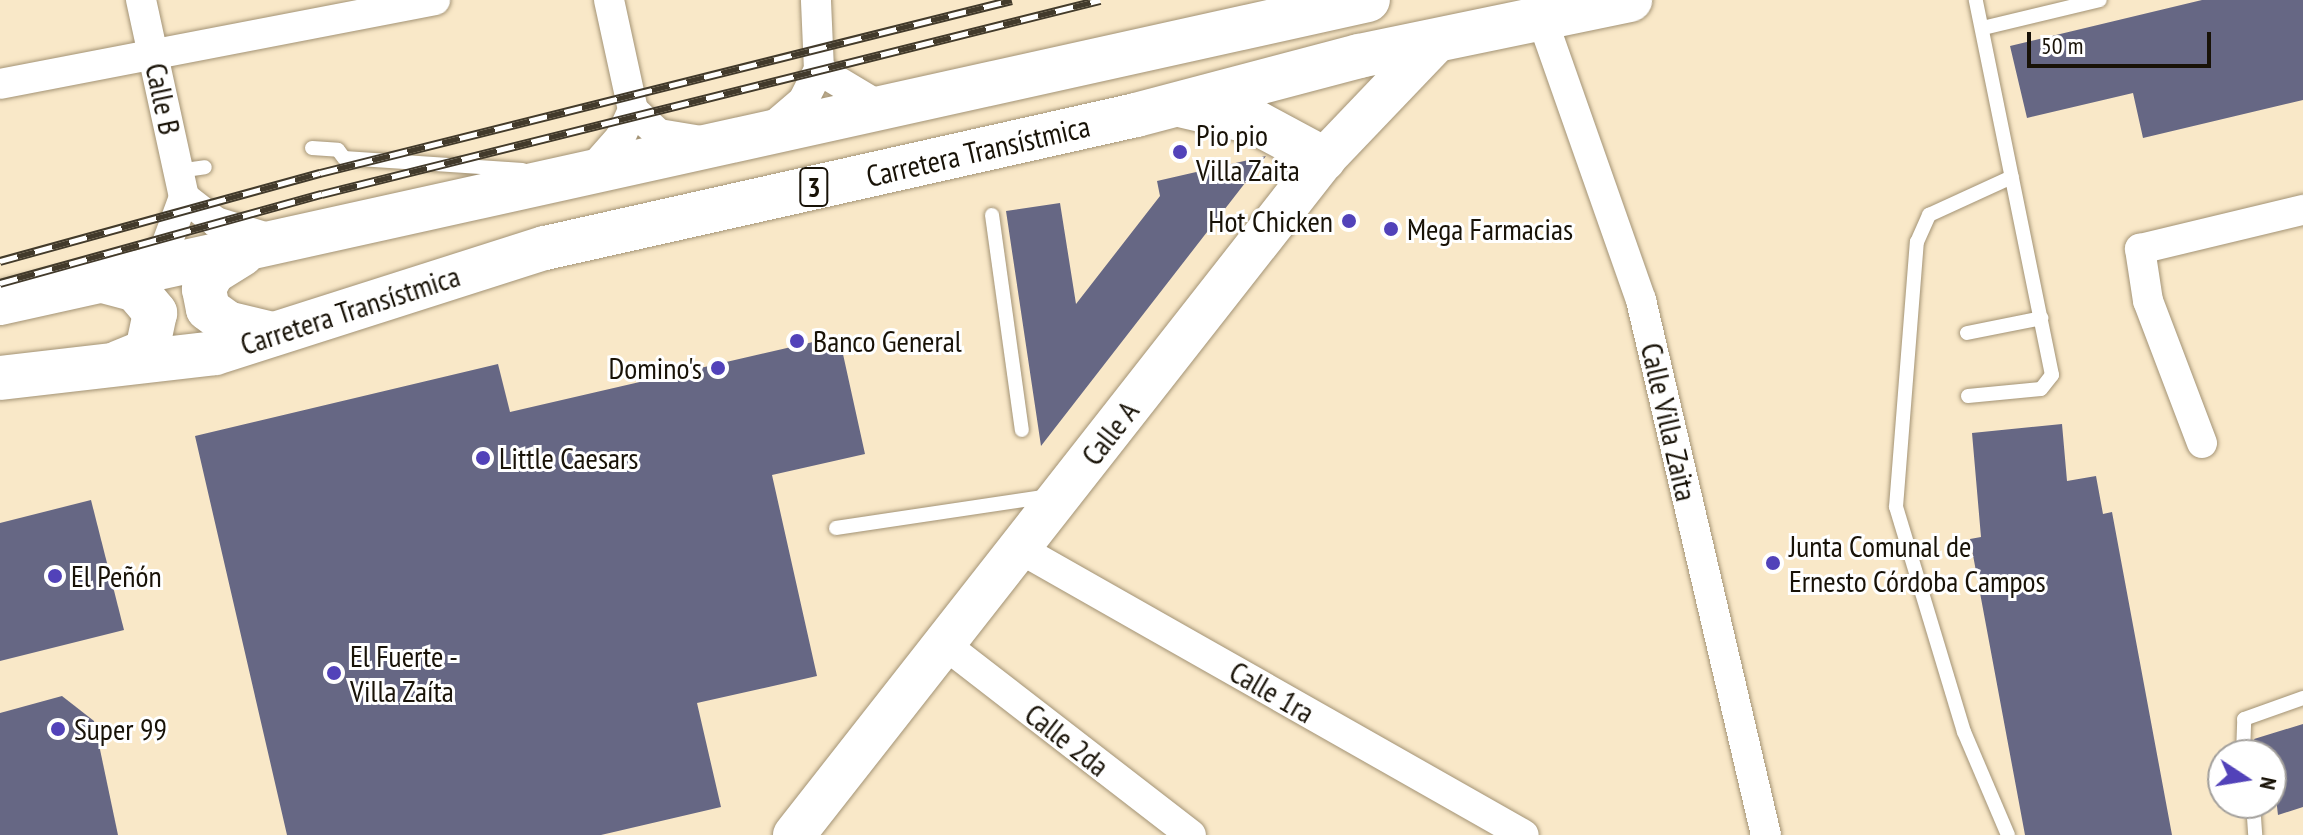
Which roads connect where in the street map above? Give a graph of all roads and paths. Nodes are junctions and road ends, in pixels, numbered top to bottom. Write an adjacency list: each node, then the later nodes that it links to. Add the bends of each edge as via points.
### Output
1 (141, 0): 13 (street, Calle B)
2 (435, 0): 9 (street)
3 (609, 0): 18 (street)
4 (816, 0): 14 (street)
5 (1630, 0): 10 (main road, Carretera Transístmica / 3)
6 (1976, 0): 11 (lane)
7 (2100, 0): 11 (lane)
8 (1354, 1): 17 (main road, Carretera Transístmica / 3)
9 (371, 6): 13 (street)
10 (1542, 19): 12 (main road, Carretera Transístmica / 3); 49 (street, Calle Villa Zaita, via 1641,300)
11 (1983, 28): 24 (lane)
12 (1436, 42): 16 (main road, Carretera Transístmica / 3); 22 (street, Calle A)
13 (153, 51): 15 (street); 25 (street, Calle B)
14 (819, 70): 17 (street); 19 (street, via 791,114)
15 (0, 84)
16 (1178, 105): 22 (main road, via 1257,123); 34 (main road, Carretera Transístmica / 3, via 545,248)
17 (884, 109): 19 (main road, Carretera Transístmica / 3)
18 (633, 110): 20 (street, via 659,134); 23 (street, via 620,138)
19 (762, 133): 20 (main road, Carretera Transístmica / 3)
20 (717, 144): 23 (main road, Carretera Transístmica / 3)
21 (312, 148): 23 (lane, via 338,150 344,158)
22 (1324, 159): 40 (street, Calle A)
23 (588, 174): 28 (main road, Carretera Transístmica / 3)
24 (2012, 177): 32 (lane); 50 (lane, via 1929,215 1917,242 1896,507 1964,732)
25 (189, 178): 28 (street, via 240,232); 30 (street, via 166,246)
26 (2303, 210): 39 (street, via 2140,249 2148,301)
27 (992, 215): 38 (lane)
28 (292, 242): 29 (main road, Carretera Transístmica / 3)
29 (244, 253): 30 (main road, Carretera Transístmica / 3); 34 (main road, via 212,273 204,289 208,309 227,323)
30 (113, 280): 31 (main road, Carretera Transístmica / 3); 35 (main road, via 136,290 155,313 147,351)
31 (0, 303)
32 (2042, 318): 33 (lane); 37 (lane, via 2052,375 2047,387)
33 (1967, 333)
34 (272, 334): 35 (main road, Carretera Transístmica / 3, via 215,353)
35 (118, 363): 36 (main road, Carretera Transístmica / 3)
36 (0, 378)
37 (1968, 396)
38 (1022, 430)
39 (2202, 443)
40 (1062, 494): 41 (lane); 42 (street, Calle A)
41 (836, 528)
42 (1020, 549): 43 (street, Calle A); 48 (street, Calle 1ra)
43 (944, 644): 46 (street, Calle A); 47 (street, Calle 2da)
44 (2303, 698): 45 (lane, via 2244,719)
45 (2243, 739)
46 (794, 835)
47 (1191, 835)
48 (1524, 835)
49 (1766, 835)
50 (2008, 835)

